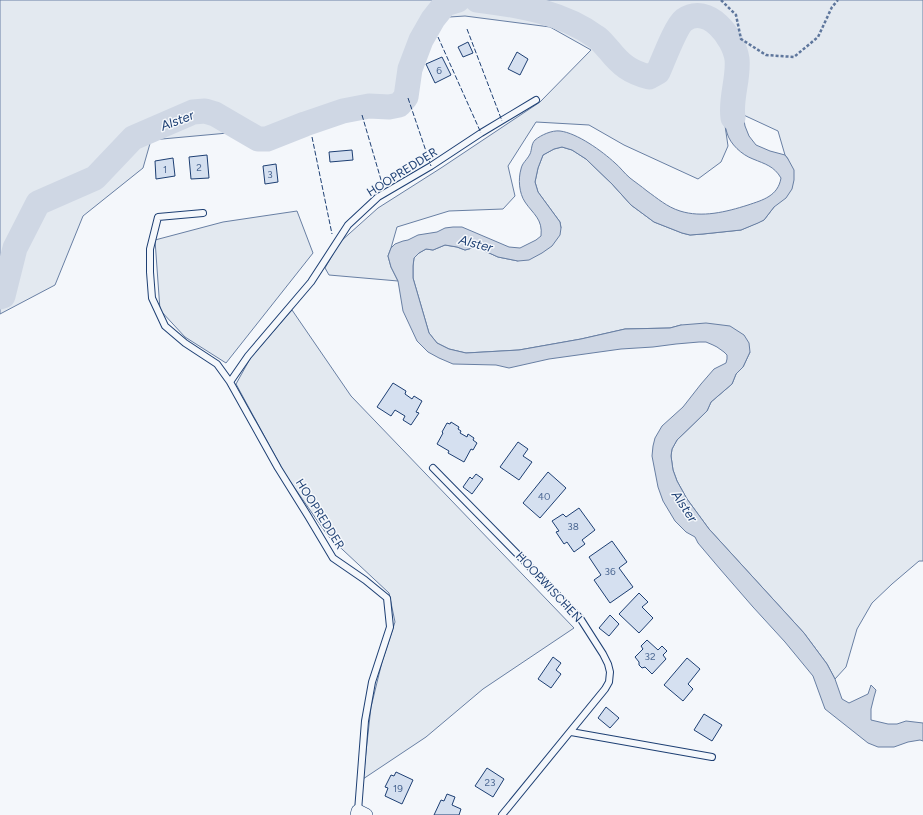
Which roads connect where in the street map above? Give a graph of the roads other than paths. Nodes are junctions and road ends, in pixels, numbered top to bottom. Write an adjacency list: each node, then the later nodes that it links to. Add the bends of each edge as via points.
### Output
1 (536, 100): 3 (lane, HOOPREDDER, via 378,197 348,224 311,282 248,356)
2 (203, 213): 3 (lane, HOOPREDDER, via 158,217 150,249 152,298 165,326 217,364)
3 (230, 382): 7 (lane, HOOPREDDER, via 278,468 333,558 387,598 390,627 372,682 365,721)
4 (433, 468): 5 (lane, HOOPWISCHEN, via 580,618 603,654 610,672 608,682)
5 (571, 732): 6 (lane); 8 (lane, HOOPWISCHEN)
6 (712, 756)
7 (360, 814)
8 (502, 815)

